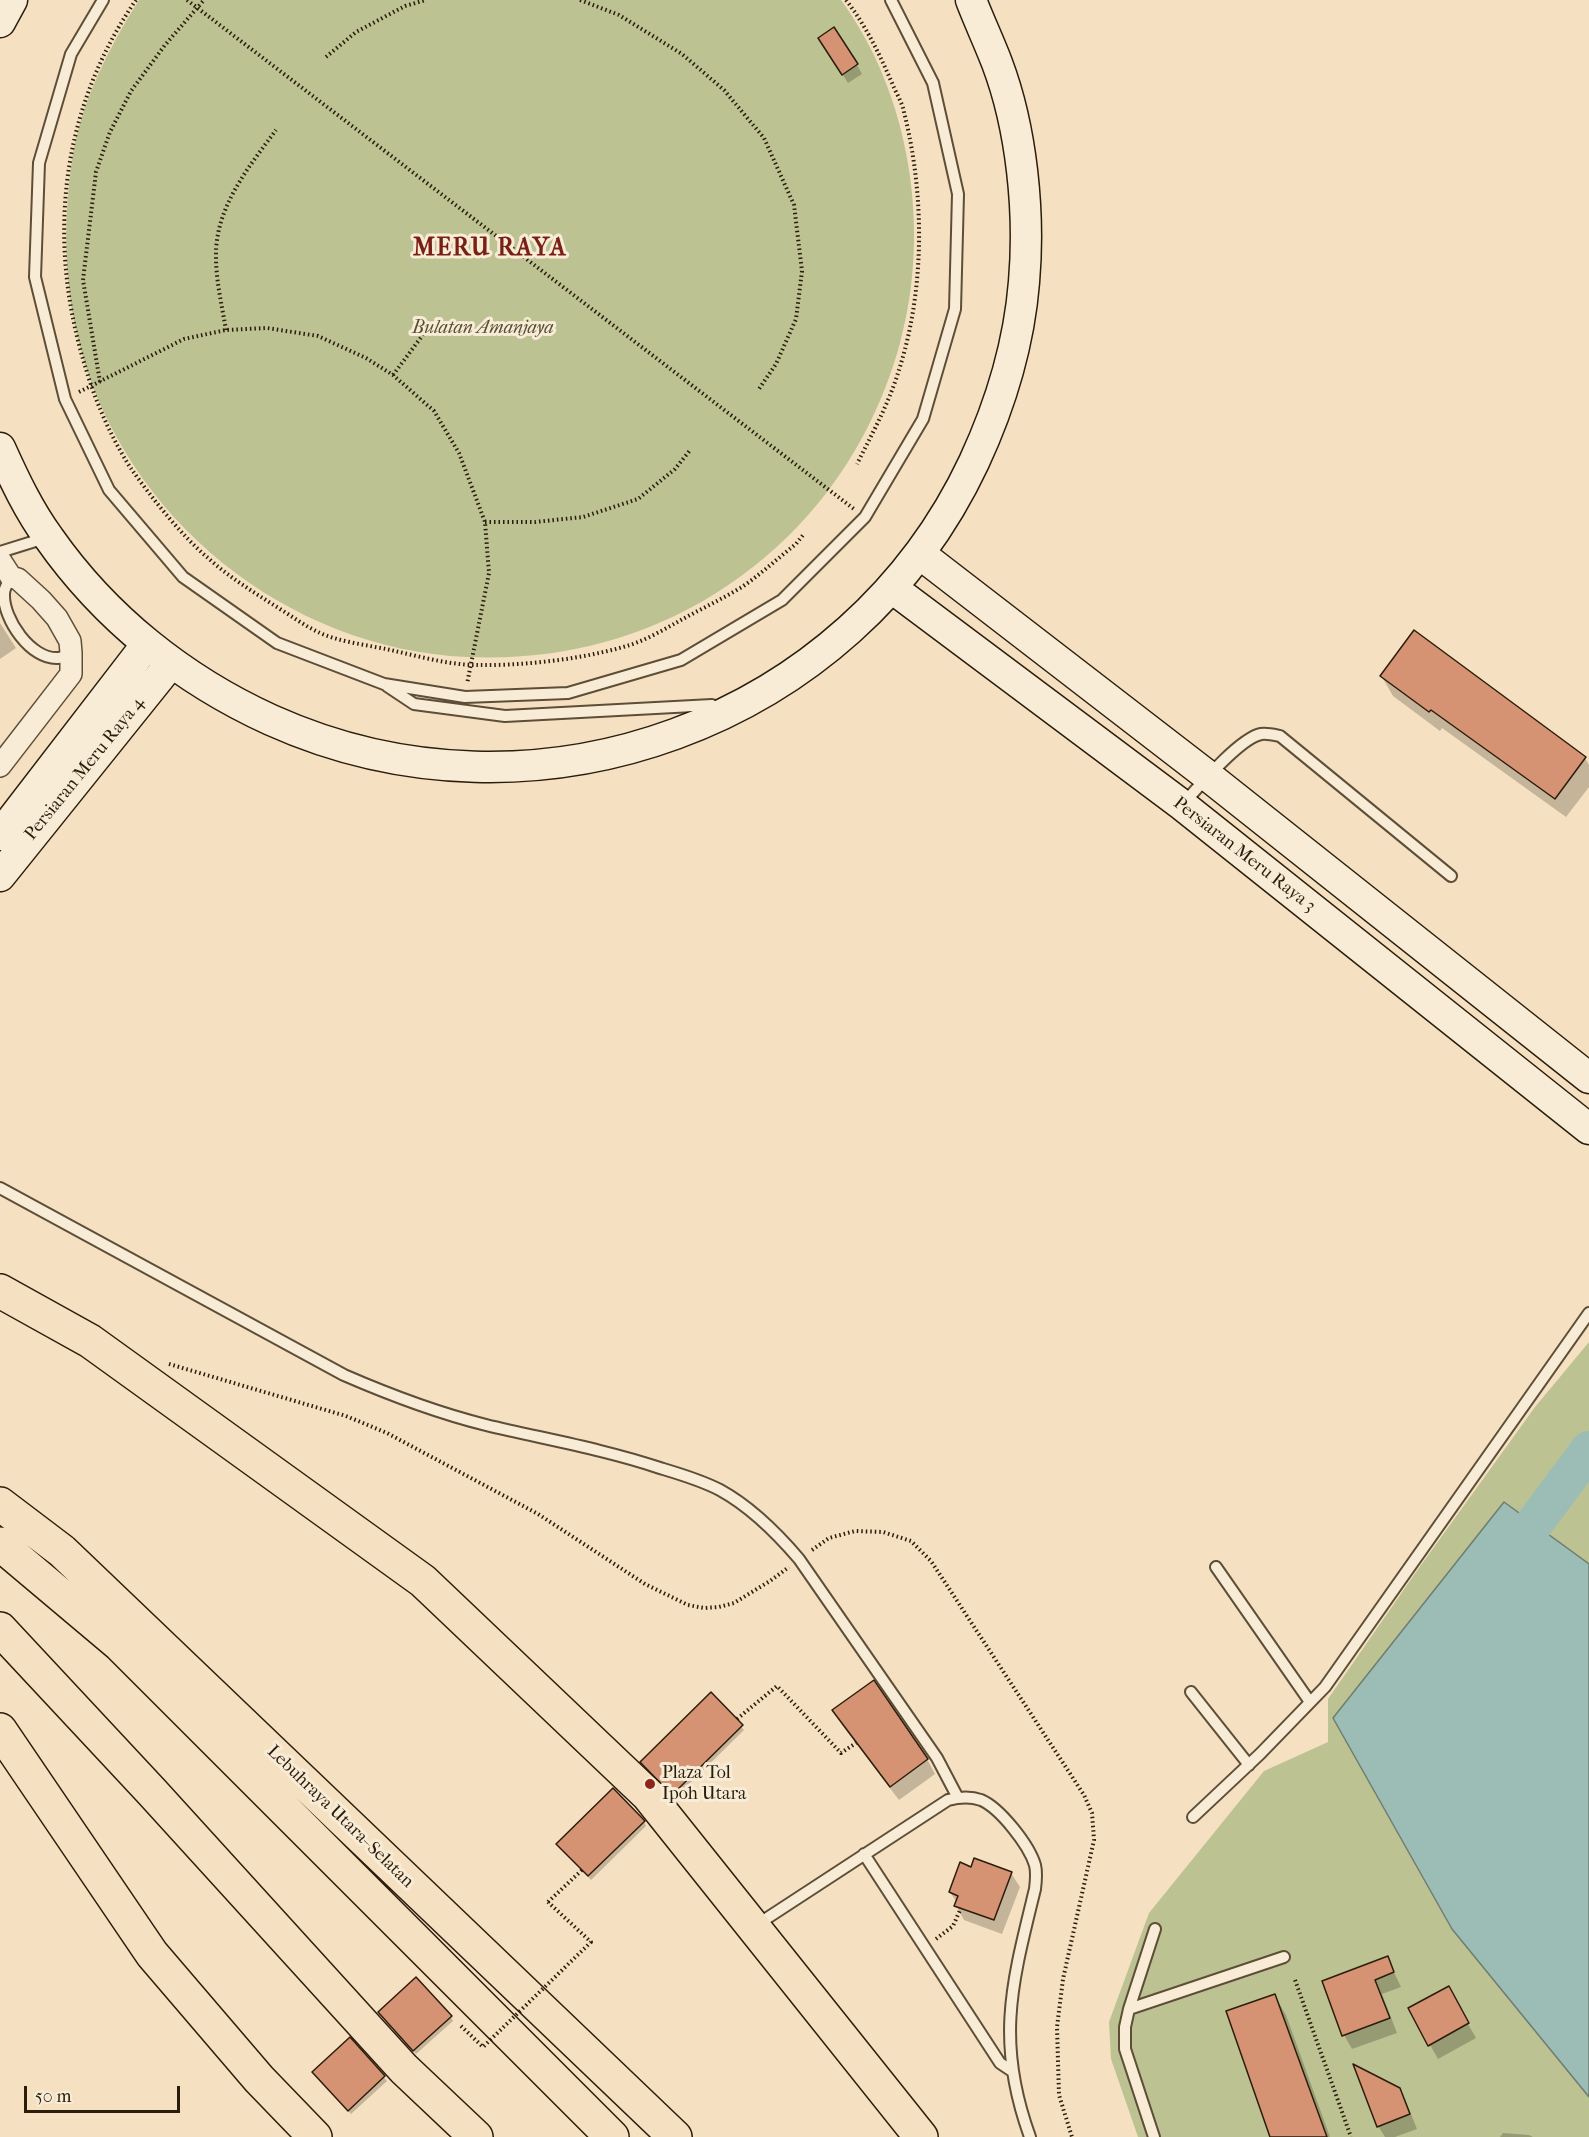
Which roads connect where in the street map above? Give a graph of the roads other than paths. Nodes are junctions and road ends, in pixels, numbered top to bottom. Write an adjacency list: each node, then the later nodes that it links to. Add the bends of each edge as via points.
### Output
1 (12, 0): 5 (street)
2 (103, 0): 15 (lane, via 71,54 39,164 35,277 65,399 109,490 183,577 277,643)
3 (891, 0): 15 (lane, via 933,82 958,194 955,309 923,419 865,517 782,600 681,660 568,693 465,697)
4 (971, 0): 9 (street, via 999,67 1017,138 1026,211 1024,284 1012,356 991,426 960,493)
5 (0, 22)
6 (0, 448): 7 (street)
7 (48, 537): 8 (lane); 12 (street, via 109,609)
8 (0, 552)
9 (920, 554): 11 (street); 18 (street)
10 (6, 569): 13 (street, via 57,618 70,641); 13 (lane, via 5,607 21,638 36,652 57,658)
11 (892, 588): 16 (street, via 824,652); 19 (street, Persiaran Meru Raya 3)
12 (147, 644): 14 (street); 20 (street, Persiaran Meru Raya 4)
13 (71, 653): 17 (street, via 71,674)
14 (171, 663): 16 (street, via 235,704 304,735 377,756 452,766 528,766 603,756 677,735); 21 (street, Persiaran Meru Raya 4)
15 (384, 684): 16 (lane, via 414,704 505,716)
16 (746, 704)
17 (0, 766)
18 (1208, 776): 19 (lane); 22 (lane, via 1261,734 1280,736); 23 (street)
19 (1182, 805): 24 (street, Persiaran Meru Raya 3)
20 (0, 835)
21 (0, 876)
22 (1451, 876)
23 (1589, 1078)
24 (1589, 1129)
25 (0, 1188): 36 (lane, via 381,1392 484,1424 627,1457 719,1490 750,1509 799,1559 937,1758)
26 (0, 1291): 39 (main road, via 90,1341 423,1581 648,1795)
27 (1589, 1314): 33 (lane, via 1325,1687)
28 (0, 1504): 47 (main road, Lebuhraya Utara–Selatan, via 62,1551)
29 (0, 1544): 46 (main road, Lebuhraya Utara–Selatan, via 120,1645)
30 (1216, 1567): 33 (lane)
31 (0, 1629): 45 (main road, via 404,2069)
32 (1191, 1692): 35 (lane)
33 (1310, 1702): 35 (lane)
34 (0, 1730): 44 (main road, via 152,1954 259,2079)
35 (1249, 1765): 37 (lane)
36 (958, 1798): 38 (lane, via 948,1800); 43 (lane, via 990,1804 1035,1865 1035,1889 1010,2012)
37 (1194, 1817)
38 (864, 1854): 39 (lane); 43 (lane, via 1000,2063)
39 (753, 1928): 48 (main road)
40 (1155, 1929): 42 (lane)
41 (1284, 1957): 42 (lane)
42 (1129, 2009): 50 (lane, via 1125,2049)
43 (1012, 2071): 49 (lane)
44 (315, 2137)
45 (476, 2137)
46 (612, 2137)
47 (675, 2137)
48 (921, 2137)
49 (1030, 2137)
50 (1154, 2137)

